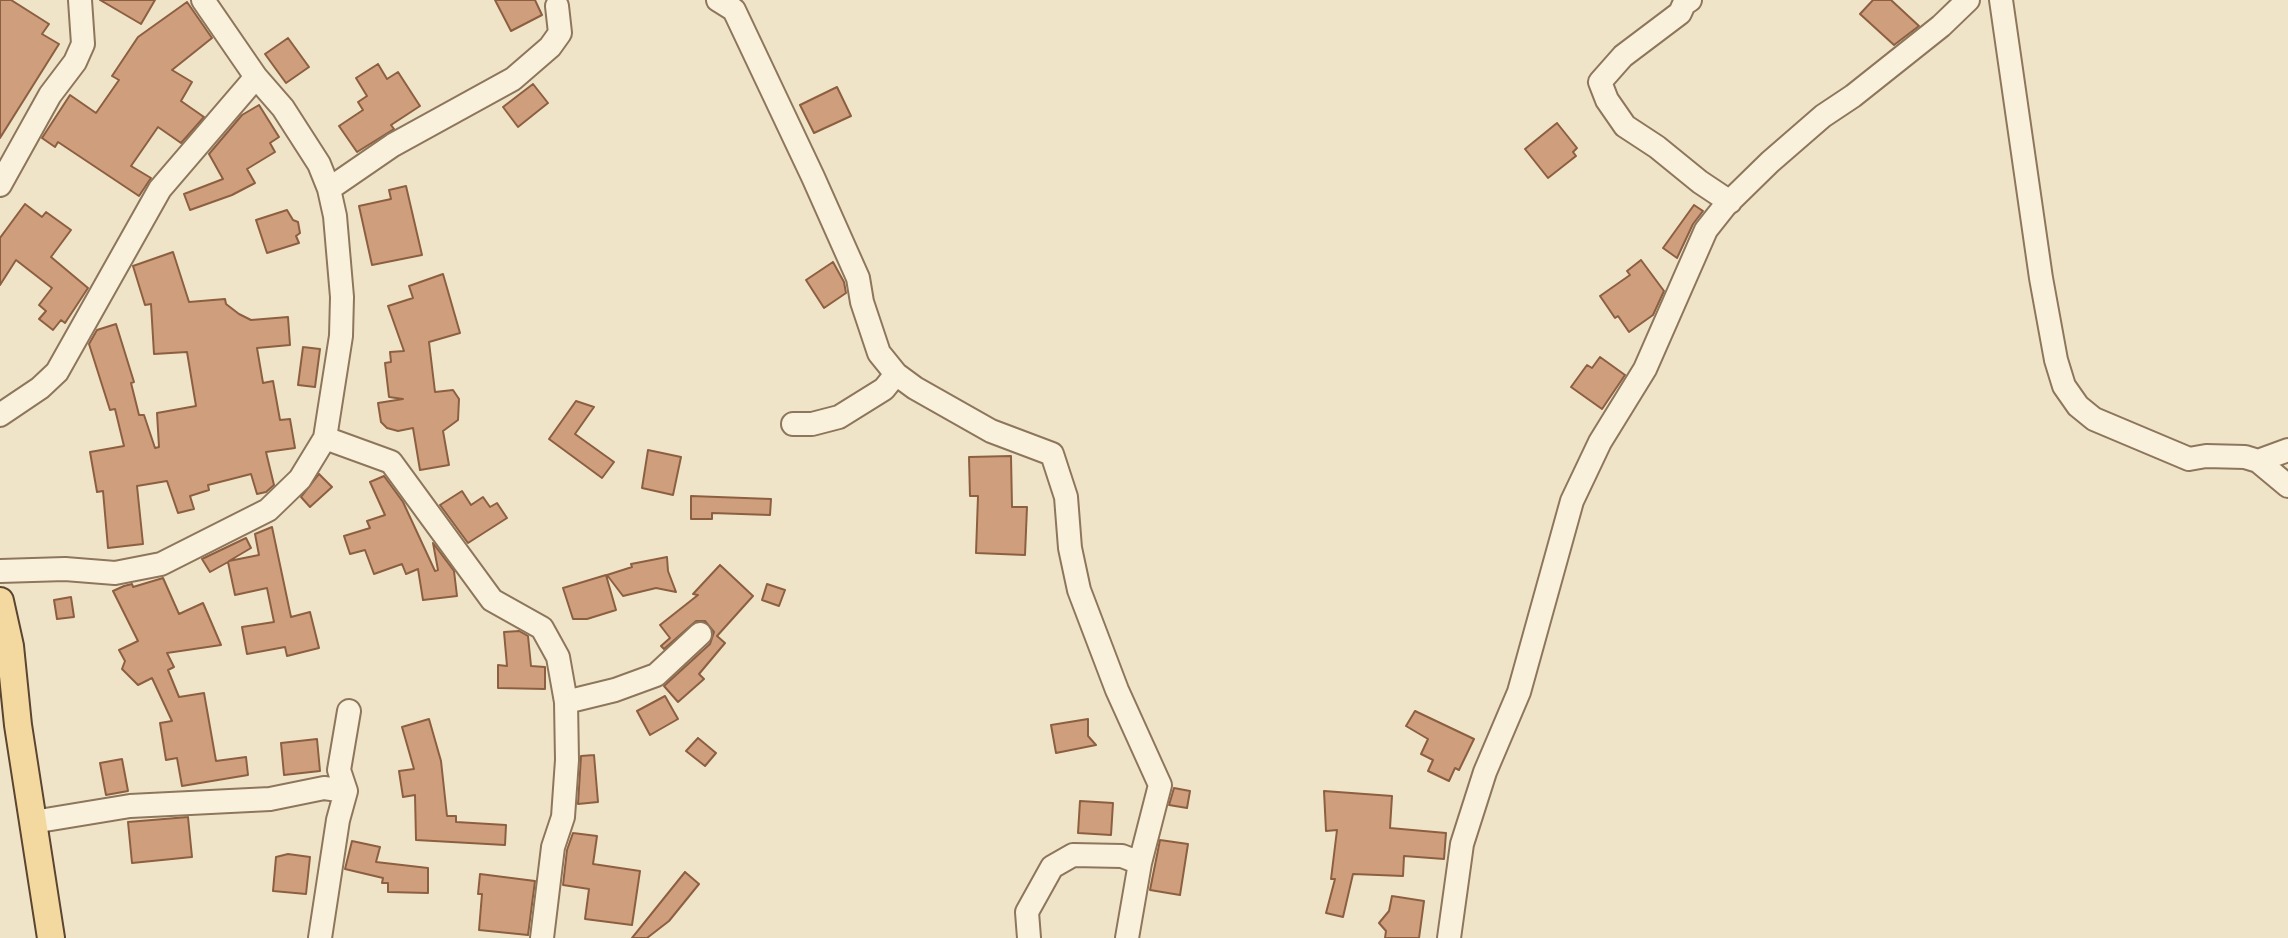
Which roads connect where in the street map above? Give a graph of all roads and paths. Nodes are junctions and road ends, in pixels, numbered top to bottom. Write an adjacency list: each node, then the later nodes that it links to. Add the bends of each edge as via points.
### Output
1 (80, 0): 9 (street, via 83,44)
2 (203, 0): 8 (street)
3 (1690, 0): 11 (street, via 1600,82 1625,126)
4 (1968, 0): 11 (street, via 1823,116)
5 (2001, 0): 17 (street, via 2041,278 2064,386 2094,419 2189,459)
6 (732, 3): 12 (street, via 858,278 879,353)
7 (557, 6): 10 (street, via 560,33 513,79 393,145)
8 (256, 77): 10 (street, via 283,108); 13 (street, via 160,189 57,372)
9 (0, 185)
10 (329, 189): 15 (street, via 339,256 341,336)
11 (1730, 202): 32 (street, via 1700,241 1645,369 1613,418 1572,501 1519,692 1462,844)
12 (896, 374): 14 (street, via 884,389 839,417); 26 (street, via 991,431 1052,454 1066,497 1079,590 1160,785)
13 (0, 415)
14 (793, 424)
15 (325, 438): 19 (street, via 300,479 268,510 161,564 115,573); 22 (street, via 391,462 492,600 542,628 558,657)
16 (2288, 450): 17 (street)
17 (2258, 461): 18 (street)
18 (2288, 486)
19 (0, 571)
20 (0, 601): 25 (main road)
21 (700, 634): 22 (street, via 656,675)
22 (566, 702): 29 (street, via 563,817 553,847)
23 (349, 711): 24 (street, via 339,770)
24 (346, 791): 25 (street, via 324,788 270,799 130,806); 28 (street)
25 (33, 822): 27 (main road)
26 (1140, 863): 30 (street, via 1122,856 1073,855 1052,867 1027,912); 31 (street)
27 (51, 938)
28 (320, 938)
29 (542, 938)
30 (1029, 938)
31 (1127, 938)
32 (1449, 938)

